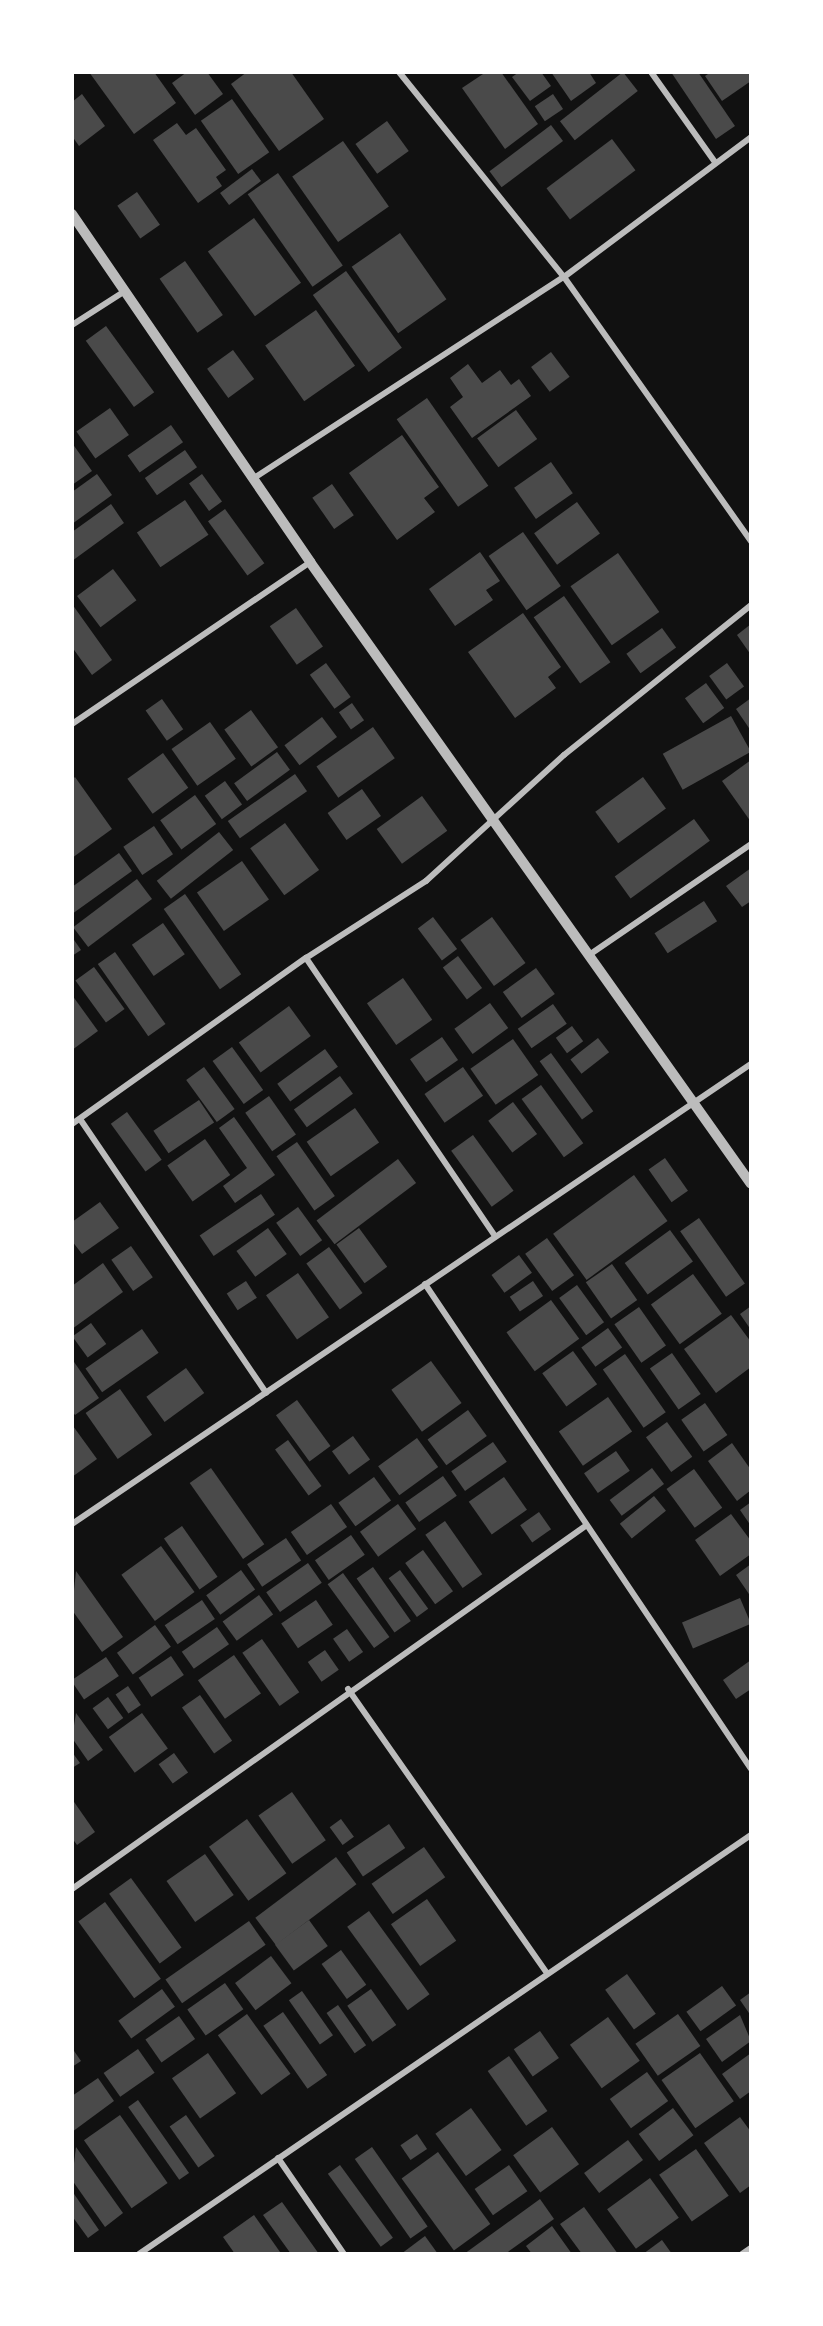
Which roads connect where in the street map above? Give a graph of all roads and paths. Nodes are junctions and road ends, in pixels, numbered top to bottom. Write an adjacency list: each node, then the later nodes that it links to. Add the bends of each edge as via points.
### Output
1 (399, 72): 6 (street)
2 (651, 72): 4 (street)
3 (751, 137): 4 (street)
4 (715, 162): 6 (street)
5 (72, 214): 7 (street)
6 (564, 277): 9 (street); 10 (street)
7 (126, 291): 8 (street); 9 (street)
8 (72, 325)
9 (254, 478): 11 (street)
10 (751, 541)
11 (310, 562): 13 (street); 14 (street)
12 (751, 605): 14 (street, via 564,755)
13 (72, 724)
14 (496, 823): 16 (street); 17 (street, via 426,881)
15 (751, 844): 16 (street)
16 (592, 952): 19 (street)
17 (306, 958): 20 (street); 23 (street)
18 (751, 1064): 19 (street)
19 (697, 1101): 22 (street); 23 (street)
20 (80, 1119): 21 (street); 25 (street)
21 (72, 1124)
22 (751, 1184)
23 (495, 1236): 24 (street)
24 (425, 1284): 25 (street); 27 (street)
25 (266, 1393): 26 (street)
26 (72, 1524)
27 (584, 1527): 28 (street); 29 (street)
28 (348, 1689): 31 (street); 32 (street)
29 (751, 1769)
30 (751, 1835): 32 (street)
31 (72, 1889)
32 (546, 1972): 33 (street)
33 (278, 2158): 35 (street); 36 (street)
34 (751, 2248): 37 (street)
35 (139, 2254)
36 (344, 2254)
37 (742, 2254)

